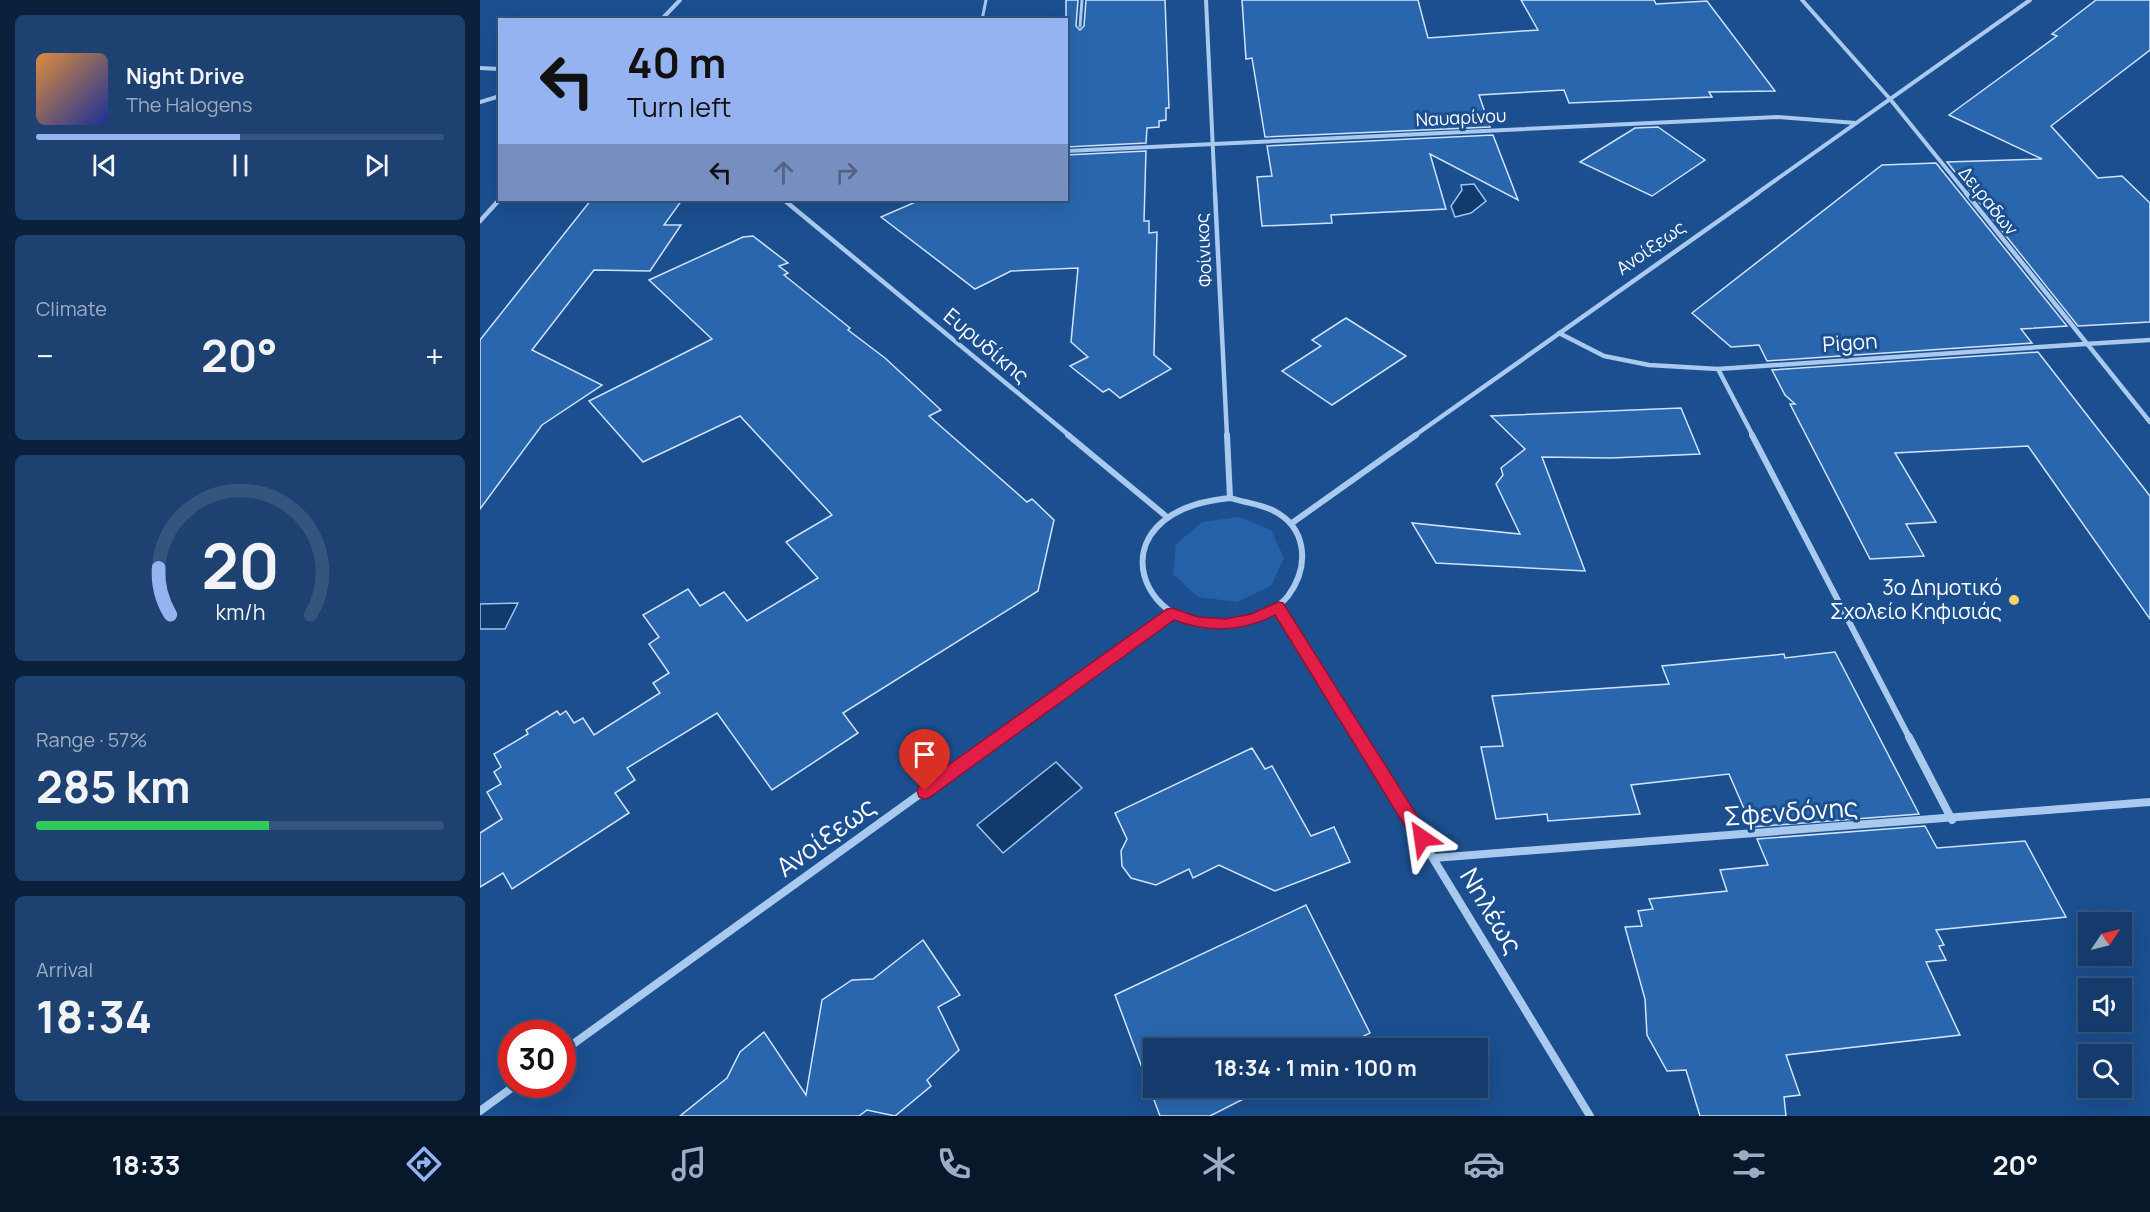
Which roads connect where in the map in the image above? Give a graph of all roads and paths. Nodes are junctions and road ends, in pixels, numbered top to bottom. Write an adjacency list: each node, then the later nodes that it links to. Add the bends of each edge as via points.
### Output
1 (680, 0): 7 (street)
2 (986, 0): 8 (lane)
3 (1082, 0): 9 (lane)
4 (1206, 0): 16 (street, Φοίνικος)
5 (1802, 0): 13 (street, Δειραδων)
6 (2030, 0): 13 (street, Ανοίξεως)
7 (664, 18)
8 (982, 18)
9 (1080, 26)
10 (480, 68): 11 (street)
11 (498, 69)
12 (498, 97): 14 (street)
13 (1890, 99): 15 (street, Ανοίξεως); 23 (street, Δειραδων)
14 (480, 102)
15 (1856, 123): 16 (street, Ναυαρίνου, via 1777,117); 21 (street, Ανοίξεως)
16 (1212, 142): 17 (street, Ναυαρίνου); 26 (street, Φοίνικος)
17 (1068, 150)
18 (498, 201): 20 (street)
19 (784, 201): 27 (street, Ευρυδίκης)
20 (480, 221)
21 (1559, 333): 24 (street, Pigon, via 1604,356 1649,365); 28 (street, Ανοίξεως)
22 (2150, 340): 23 (street, Pigon)
23 (2085, 344): 24 (street, Pigon); 25 (street, Δειραδων)
24 (1718, 369): 32 (street)
25 (2150, 422)
26 (1230, 498): 27 (street, via 1186,506); 28 (street, via 1265,505)
27 (1167, 517): 30 (street, via 1150,534 1141,555 1142,577 1153,597)
28 (1292, 523): 29 (street, via 1304,543 1305,566 1297,588)
29 (1278, 607): 30 (street, via 1253,619 1225,625 1197,623); 33 (street, Νηλέως)
30 (1172, 613): 34 (street, Ανοίξεως)
31 (2150, 802): 32 (street, Σφενδόνης)
32 (1952, 820): 33 (street, Σφενδόνης)
33 (1434, 858): 37 (street, Νηλέως)
34 (576, 1042)
35 (498, 1098): 36 (street)
36 (480, 1111)
37 (1590, 1116)

